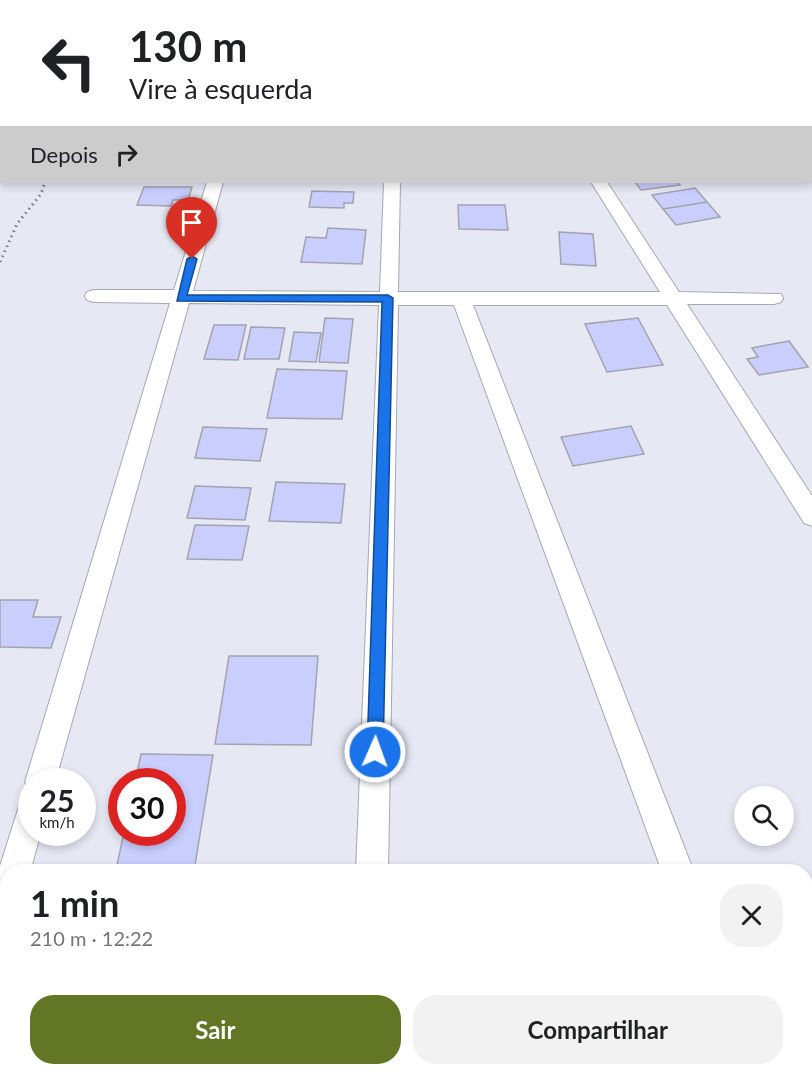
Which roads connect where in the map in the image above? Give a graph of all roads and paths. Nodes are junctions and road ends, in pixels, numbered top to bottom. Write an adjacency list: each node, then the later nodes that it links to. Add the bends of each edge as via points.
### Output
1 (45, 183): 5 (path, via 41,194 17,224)
2 (215, 183): 7 (street)
3 (392, 183): 8 (street)
4 (600, 183): 9 (street)
5 (0, 262)
6 (94, 296): 7 (street)
7 (181, 298): 8 (street); 13 (street)
8 (388, 298): 11 (street); 16 (street)
9 (673, 298): 10 (street); 11 (street); 12 (street)
10 (774, 298)
11 (461, 299): 17 (street)
12 (812, 516)
13 (44, 768)
14 (22, 846): 15 (street)
15 (16, 864)
16 (372, 864)
17 (675, 864)

